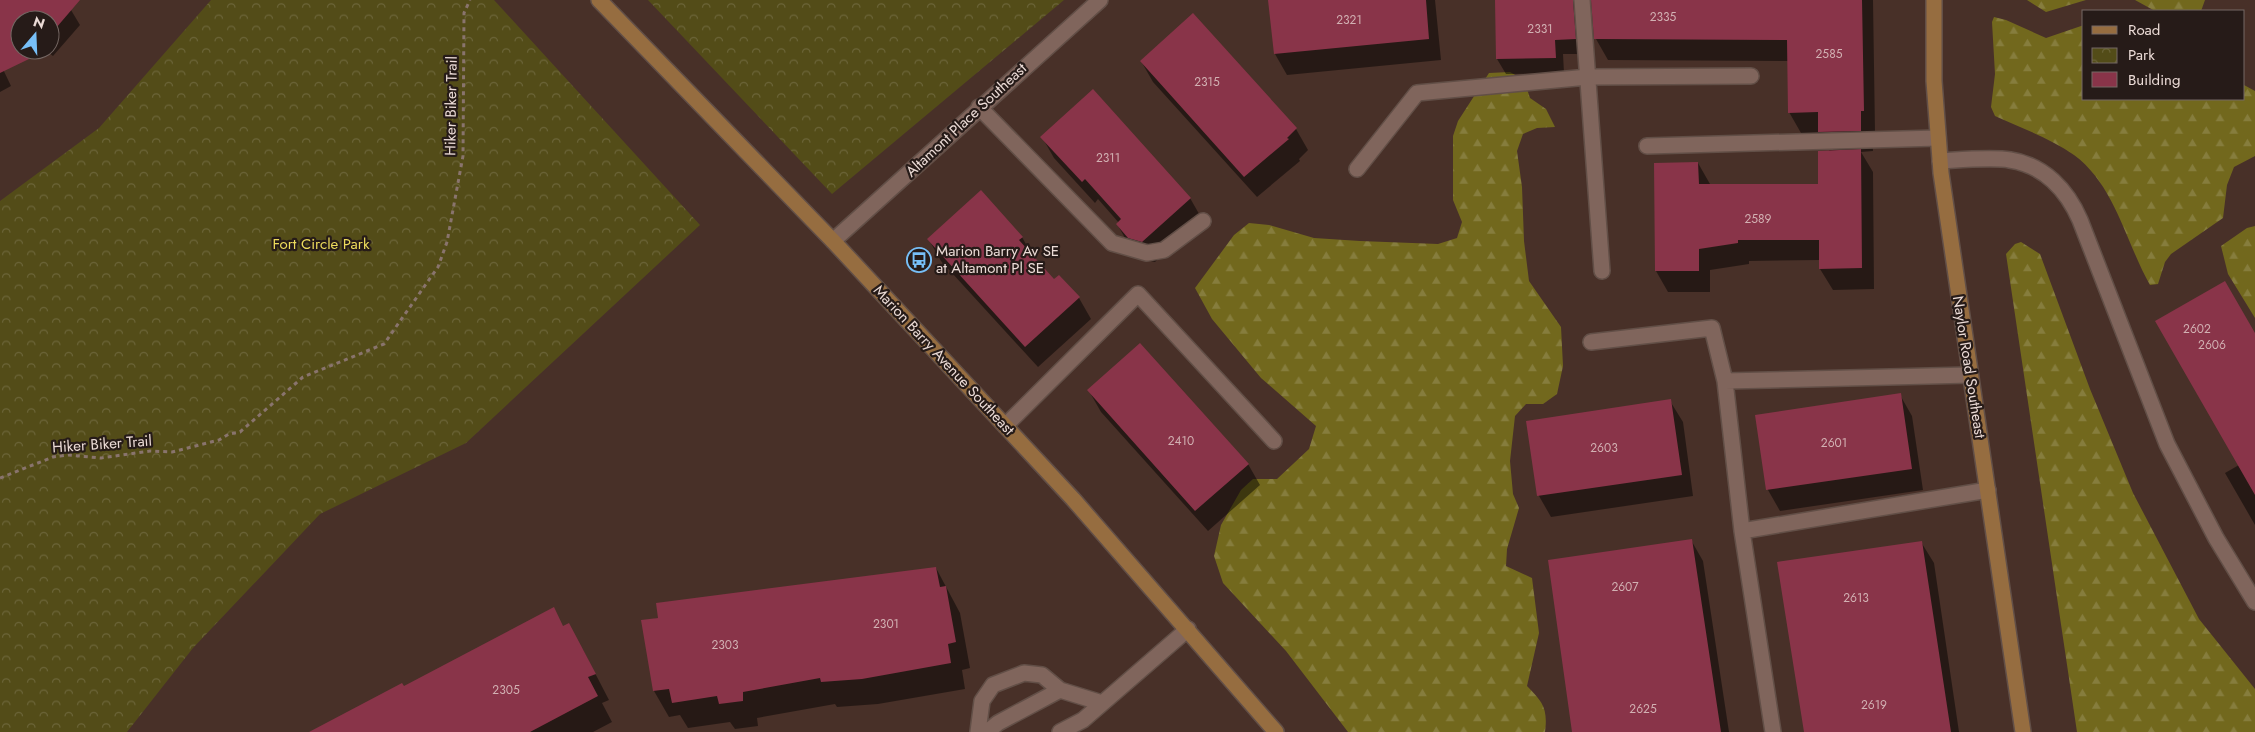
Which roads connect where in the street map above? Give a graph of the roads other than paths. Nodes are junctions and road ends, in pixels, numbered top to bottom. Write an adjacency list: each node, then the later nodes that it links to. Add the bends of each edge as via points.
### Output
1 (599, 0): 13 (main road, Marion Barry Avenue Southeast)
2 (1100, 0): 7 (street, Altamont Place Southeast)
3 (1582, 0): 6 (street)
4 (1934, 0): 8 (main road, Naylor Road Southeast)
5 (1751, 76): 6 (street)
6 (1588, 78): 11 (street, via 1417,93); 14 (street)
7 (979, 107): 12 (street, via 1112,243 1146,253 1164,250); 13 (street, Altamont Place Southeast)
8 (1938, 138): 9 (street); 10 (main road, Naylor Road Southeast)
9 (1647, 146)
10 (1940, 161): 16 (main road, Naylor Road Southeast); 22 (street, via 2010,160 2034,168 2062,188 2080,220 2167,444 2216,538)
11 (1357, 169)
12 (1202, 221)
13 (833, 241): 18 (main road, Marion Barry Avenue Southeast)
14 (1602, 271)
15 (1590, 342): 17 (street, via 1712,328)
16 (1970, 375): 17 (street); 20 (main road, Naylor Road Southeast)
17 (1725, 381): 21 (street)
18 (1005, 426): 19 (street, via 1138,294); 23 (main road, Marion Barry Avenue Southeast)
19 (1274, 441)
20 (1988, 490): 21 (street); 31 (main road, Naylor Road Southeast)
21 (1742, 531): 30 (street)
22 (2255, 602)
23 (1188, 629): 25 (street); 29 (main road, Marion Barry Avenue Southeast)
24 (1060, 690): 25 (street); 26 (street, via 1042,674 1024,674 993,685 982,701); 27 (street)
25 (1102, 703): 28 (street, via 1083,720)
26 (978, 732)
27 (987, 732)
28 (1060, 732)
29 (1276, 732)
30 (1773, 732)
31 (2023, 732)

